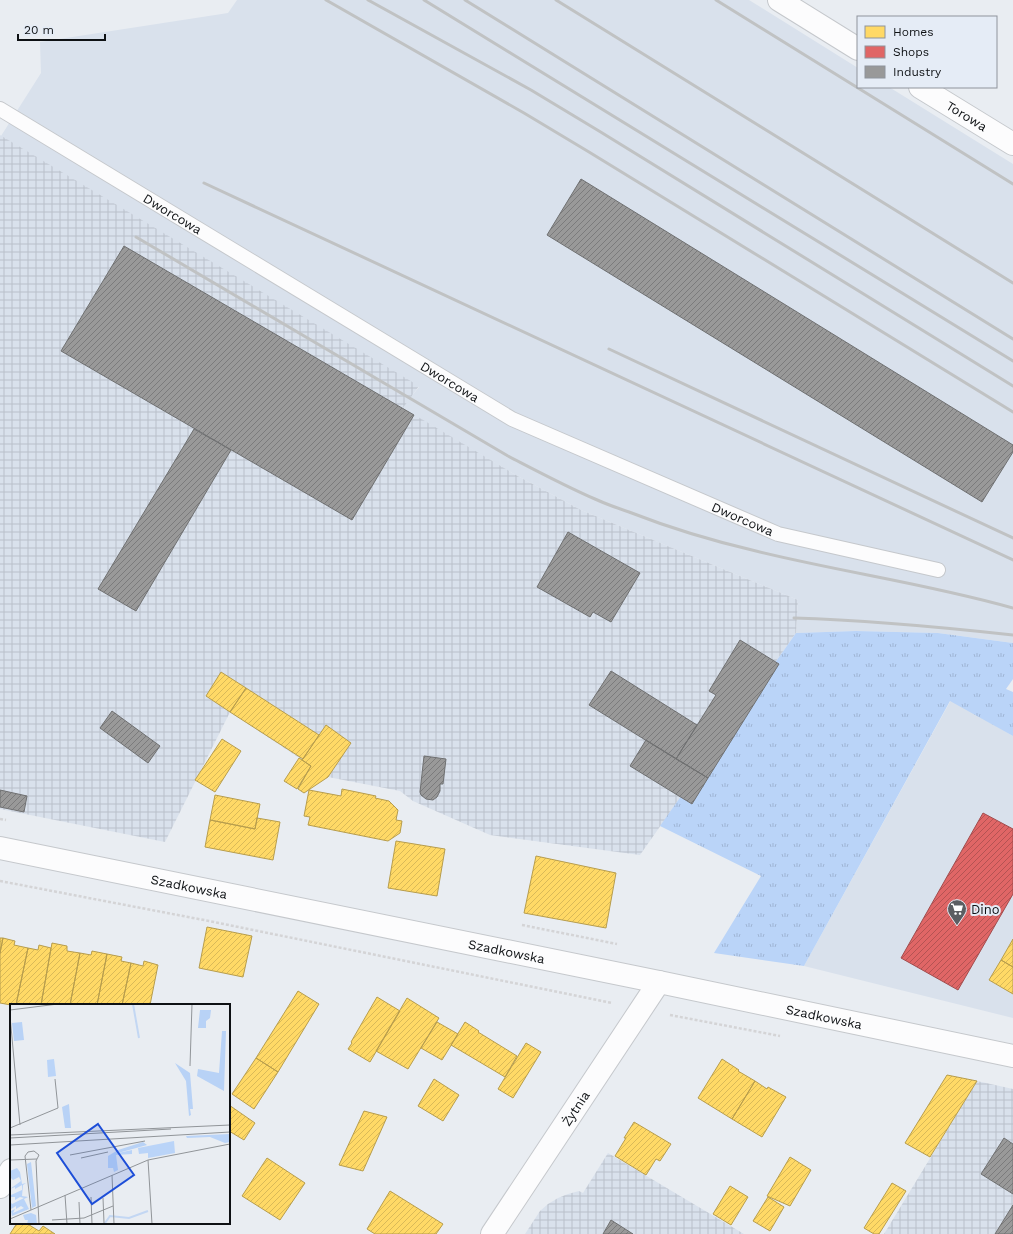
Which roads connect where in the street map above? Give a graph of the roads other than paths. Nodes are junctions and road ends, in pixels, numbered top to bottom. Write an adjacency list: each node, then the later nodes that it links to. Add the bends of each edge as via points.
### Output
1 (779, 0): 2 (street)
2 (857, 48)
3 (922, 88): 5 (street, Torowa)
4 (0, 109): 6 (lane, Dworcowa, via 512,419 778,534)
5 (1013, 144)
6 (938, 570)
7 (0, 848): 8 (street, Szadkowska)
8 (659, 982): 9 (street, Szadkowska); 12 (street, Żytnia)
9 (1013, 1056)
10 (10, 1172): 11 (street)
11 (0, 1187)
12 (492, 1234)

